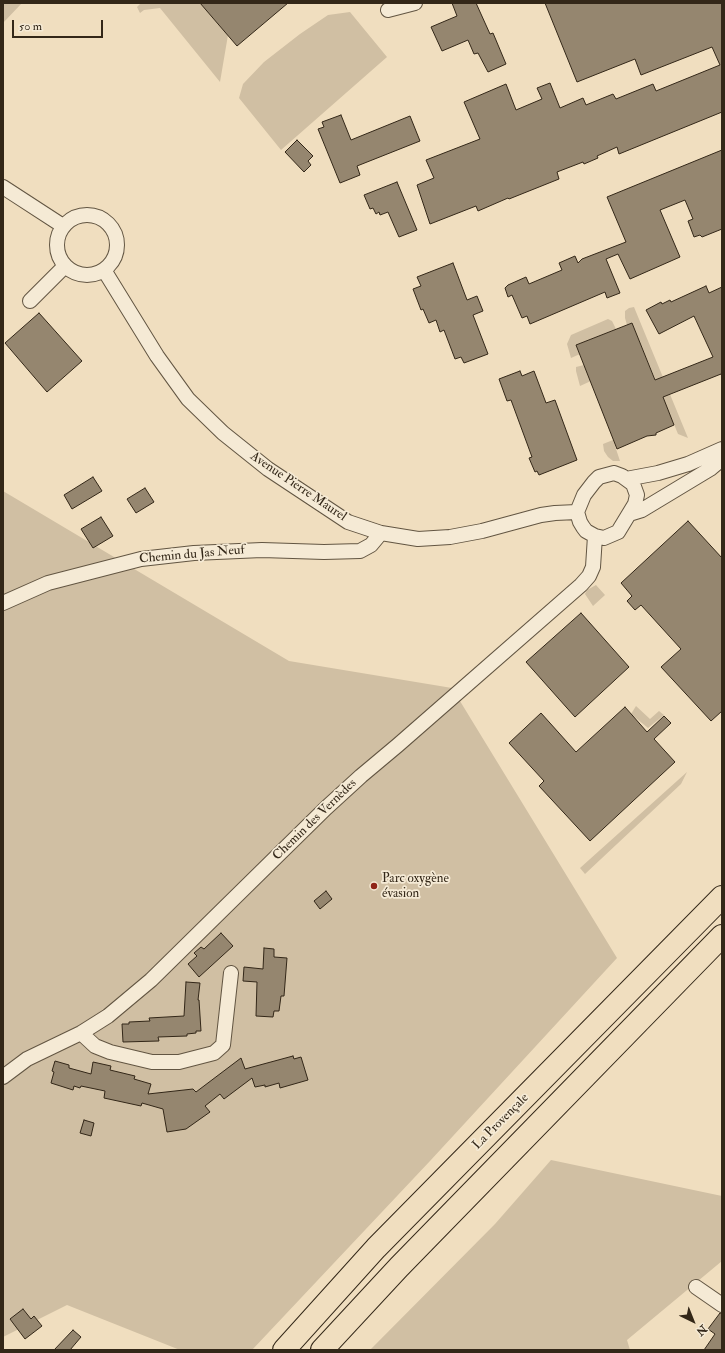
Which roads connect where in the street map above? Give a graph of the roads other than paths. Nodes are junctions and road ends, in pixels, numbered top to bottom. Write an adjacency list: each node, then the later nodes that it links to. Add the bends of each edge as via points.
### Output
1 (415, 3): 2 (street)
2 (388, 10)
3 (3, 187): 4 (street)
4 (63, 226): 5 (street, via 56,244); 6 (street, via 70,220 90,215 109,224 117,243 116,254)
5 (65, 266): 6 (street, via 77,274 86,275); 7 (street)
6 (104, 270): 13 (street, Avenue Pierre Maurel, via 157,356 188,399 223,433 268,469 324,507 348,522)
7 (30, 300)
8 (722, 449): 10 (street, via 688,464)
9 (722, 459): 12 (street, via 680,488 642,510)
10 (626, 479): 11 (street, via 614,473 599,478 584,495); 12 (street, via 633,484 637,495)
11 (577, 512): 13 (street, Avenue Pierre Maurel, via 555,512 450,537 418,539); 14 (street, via 583,527)
12 (629, 514): 14 (street, via 618,532 604,538)
13 (381, 533): 15 (street, Chemin du Jas Neuf, via 371,545 360,551 194,552 141,559 48,583)
14 (595, 536): 19 (street, Chemin des Vernèdes, via 593,567 581,585 355,782 151,980 108,1016)
15 (3, 603)
16 (722, 898): 23 (highway, La Provençale, via 382,1242)
17 (722, 936): 24 (highway)
18 (231, 973): 19 (street, via 223,1045 214,1053 179,1062 152,1062 110,1052 95,1046)
19 (81, 1034): 20 (street, Chemin des Vernèdes, via 27,1059)
20 (3, 1077)
21 (696, 1287): 22 (street)
22 (722, 1305)
23 (284, 1350)
24 (322, 1350)

